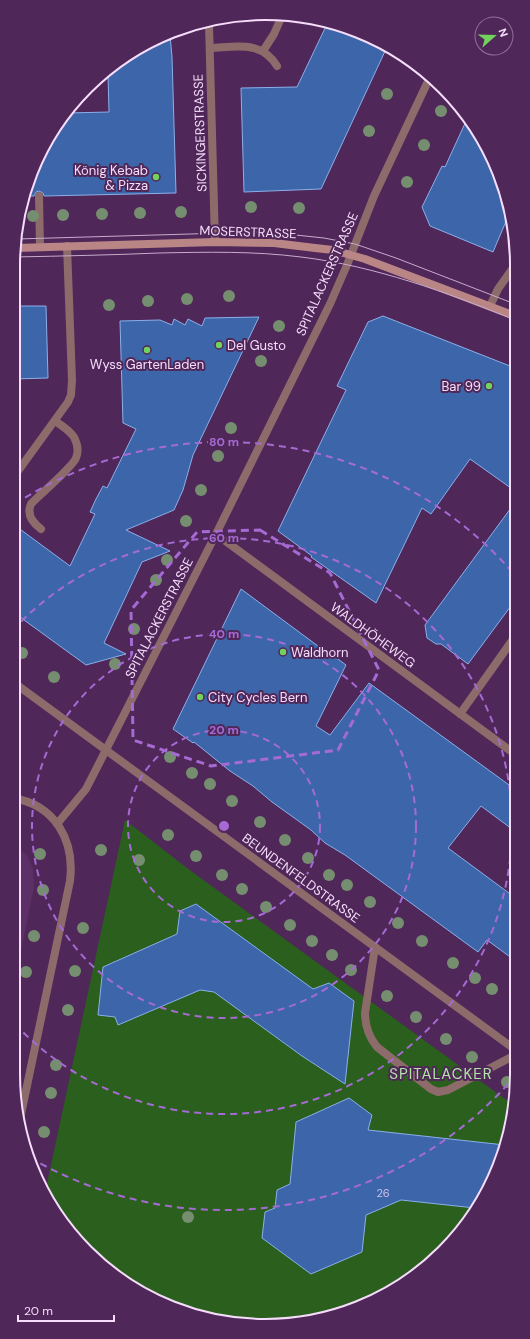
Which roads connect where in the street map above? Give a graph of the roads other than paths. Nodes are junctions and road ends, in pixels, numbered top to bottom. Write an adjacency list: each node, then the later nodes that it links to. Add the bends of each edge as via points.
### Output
1 (280, 21): 4 (street)
2 (209, 27): 3 (street, SICKINGERSTRASSE)
3 (210, 48): 4 (street, via 250,47); 8 (street, SICKINGERSTRASSE)
4 (263, 51): 5 (street)
5 (277, 66)
6 (428, 82): 12 (street, SPITALACKERSTRASSE, via 374,196)
7 (39, 196): 10 (street)
8 (215, 242): 9 (street, MOSERSTRASSE); 12 (street, MOSERSTRASSE, via 274,243 333,250)
9 (67, 246): 10 (street, MOSERSTRASSE); 16 (street, via 72,387 68,402)
10 (40, 247): 11 (street, MOSERSTRASSE)
11 (21, 248)
12 (350, 255): 14 (street, MOSERSTRASSE); 19 (street, SPITALACKERSTRASSE, via 330,304)
13 (510, 272): 14 (street)
14 (490, 306): 15 (street, MOSERSTRASSE)
15 (510, 314)
16 (55, 421): 17 (street); 18 (street, via 74,437 78,448 76,458 70,466 29,508 30,518)
17 (20, 468)
18 (41, 529)
19 (216, 534): 22 (street, WALDHÖHEWEG); 23 (street, SPITALACKERSTRASSE)
20 (510, 643): 22 (street)
21 (20, 687): 23 (street, BEUNDENFELDSTRASSE)
22 (460, 714): 24 (street, WALDHÖHEWEG)
23 (106, 750): 26 (street, SPITALACKERSTRASSE, via 86,789); 27 (street, BEUNDENFELDSTRASSE)
24 (510, 751)
25 (20, 800): 26 (street, via 32,803)
26 (57, 824): 30 (street, via 69,849 72,868)
27 (375, 947): 28 (street, BEUNDENFELDSTRASSE); 29 (street, via 365,1022 368,1033 377,1047 438,1092 448,1090)
28 (510, 1047)
29 (510, 1056)
30 (22, 1108)

